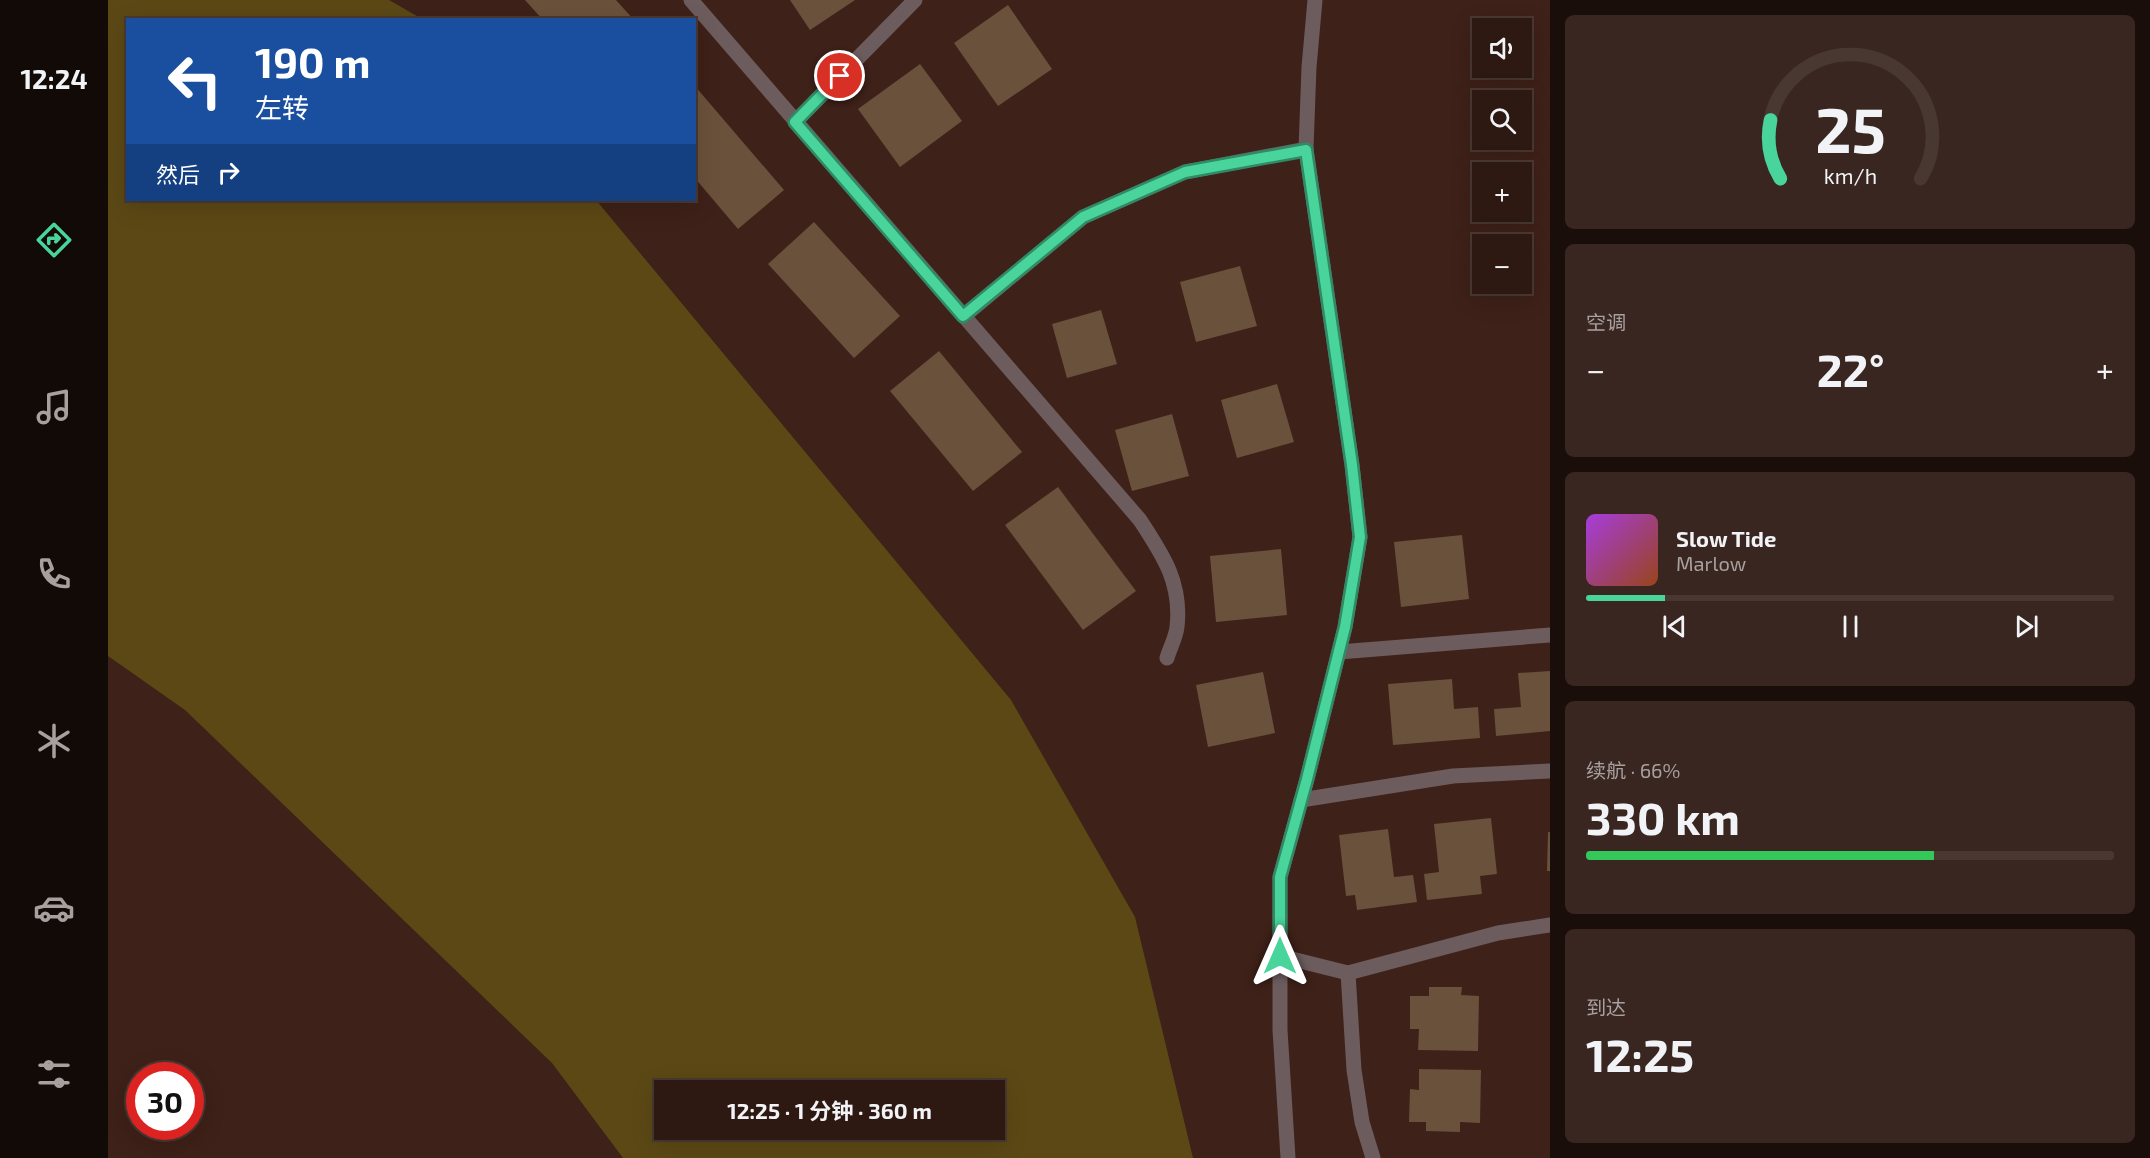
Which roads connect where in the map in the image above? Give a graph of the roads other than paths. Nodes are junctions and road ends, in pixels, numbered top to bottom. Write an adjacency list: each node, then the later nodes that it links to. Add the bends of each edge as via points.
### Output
1 (691, 0): 4 (street)
2 (915, 0): 4 (street)
3 (1315, 0): 5 (street)
4 (795, 122): 6 (street)
5 (1306, 150): 6 (street, via 1185,172 1083,217); 8 (street, via 1360,537)
6 (963, 316): 9 (street, via 1140,520 1166,560 1177,594 1177,629)
7 (1550, 635): 8 (street)
8 (1339, 652): 11 (street)
9 (1167, 658)
10 (1550, 771): 11 (street, via 1453,776)
11 (1301, 800): 13 (street, via 1280,877)
12 (1550, 925): 14 (street, via 1498,933)
13 (1280, 956): 14 (street); 15 (street)
14 (1348, 973): 16 (street, via 1354,1070 1362,1122)
15 (1288, 1158)
16 (1373, 1158)

